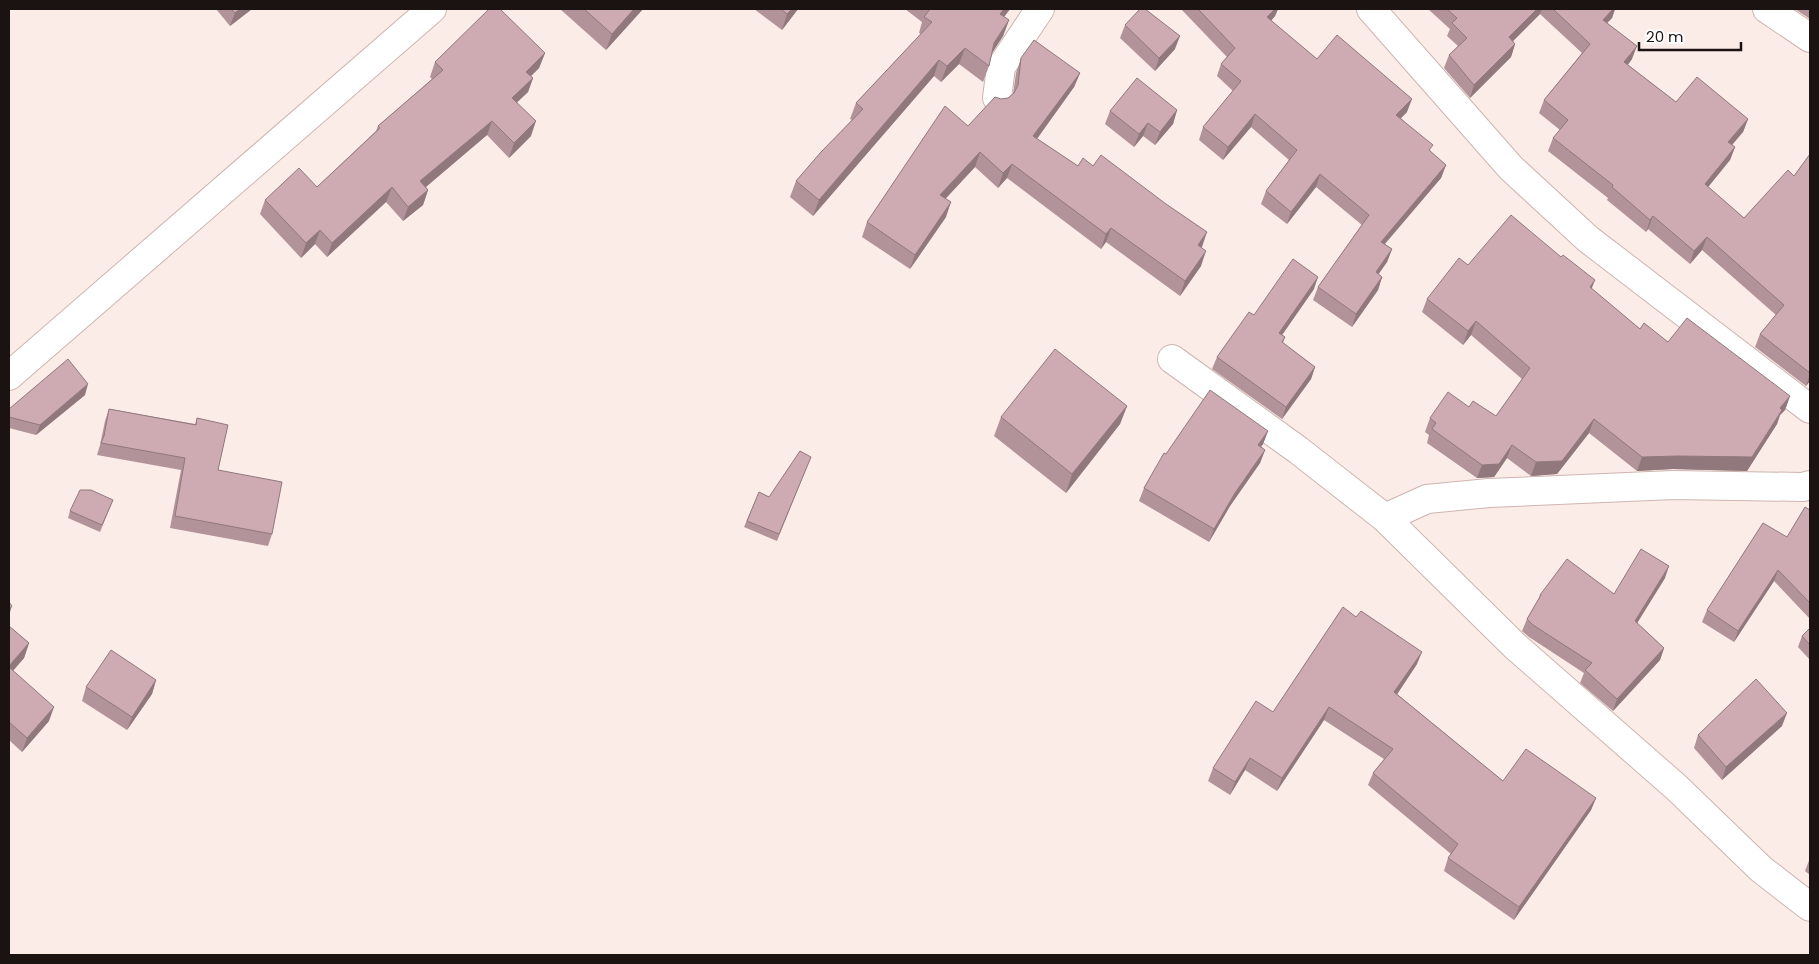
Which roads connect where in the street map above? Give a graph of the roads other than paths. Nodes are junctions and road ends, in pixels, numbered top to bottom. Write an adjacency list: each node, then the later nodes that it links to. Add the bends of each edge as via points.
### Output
1 (432, 9): 8 (street)
2 (1040, 9): 6 (street, via 1001,67)
3 (1767, 9): 5 (street)
4 (1375, 11): 9 (street, via 1518,175 1588,238)
5 (1810, 38)
6 (997, 98)
7 (1172, 359): 11 (street)
8 (9, 376)
9 (1810, 409)
10 (1810, 485): 11 (street, via 1673,485 1489,493 1427,499)
11 (1386, 518): 12 (street, via 1515,646 1676,787 1761,868)
12 (1810, 907)

